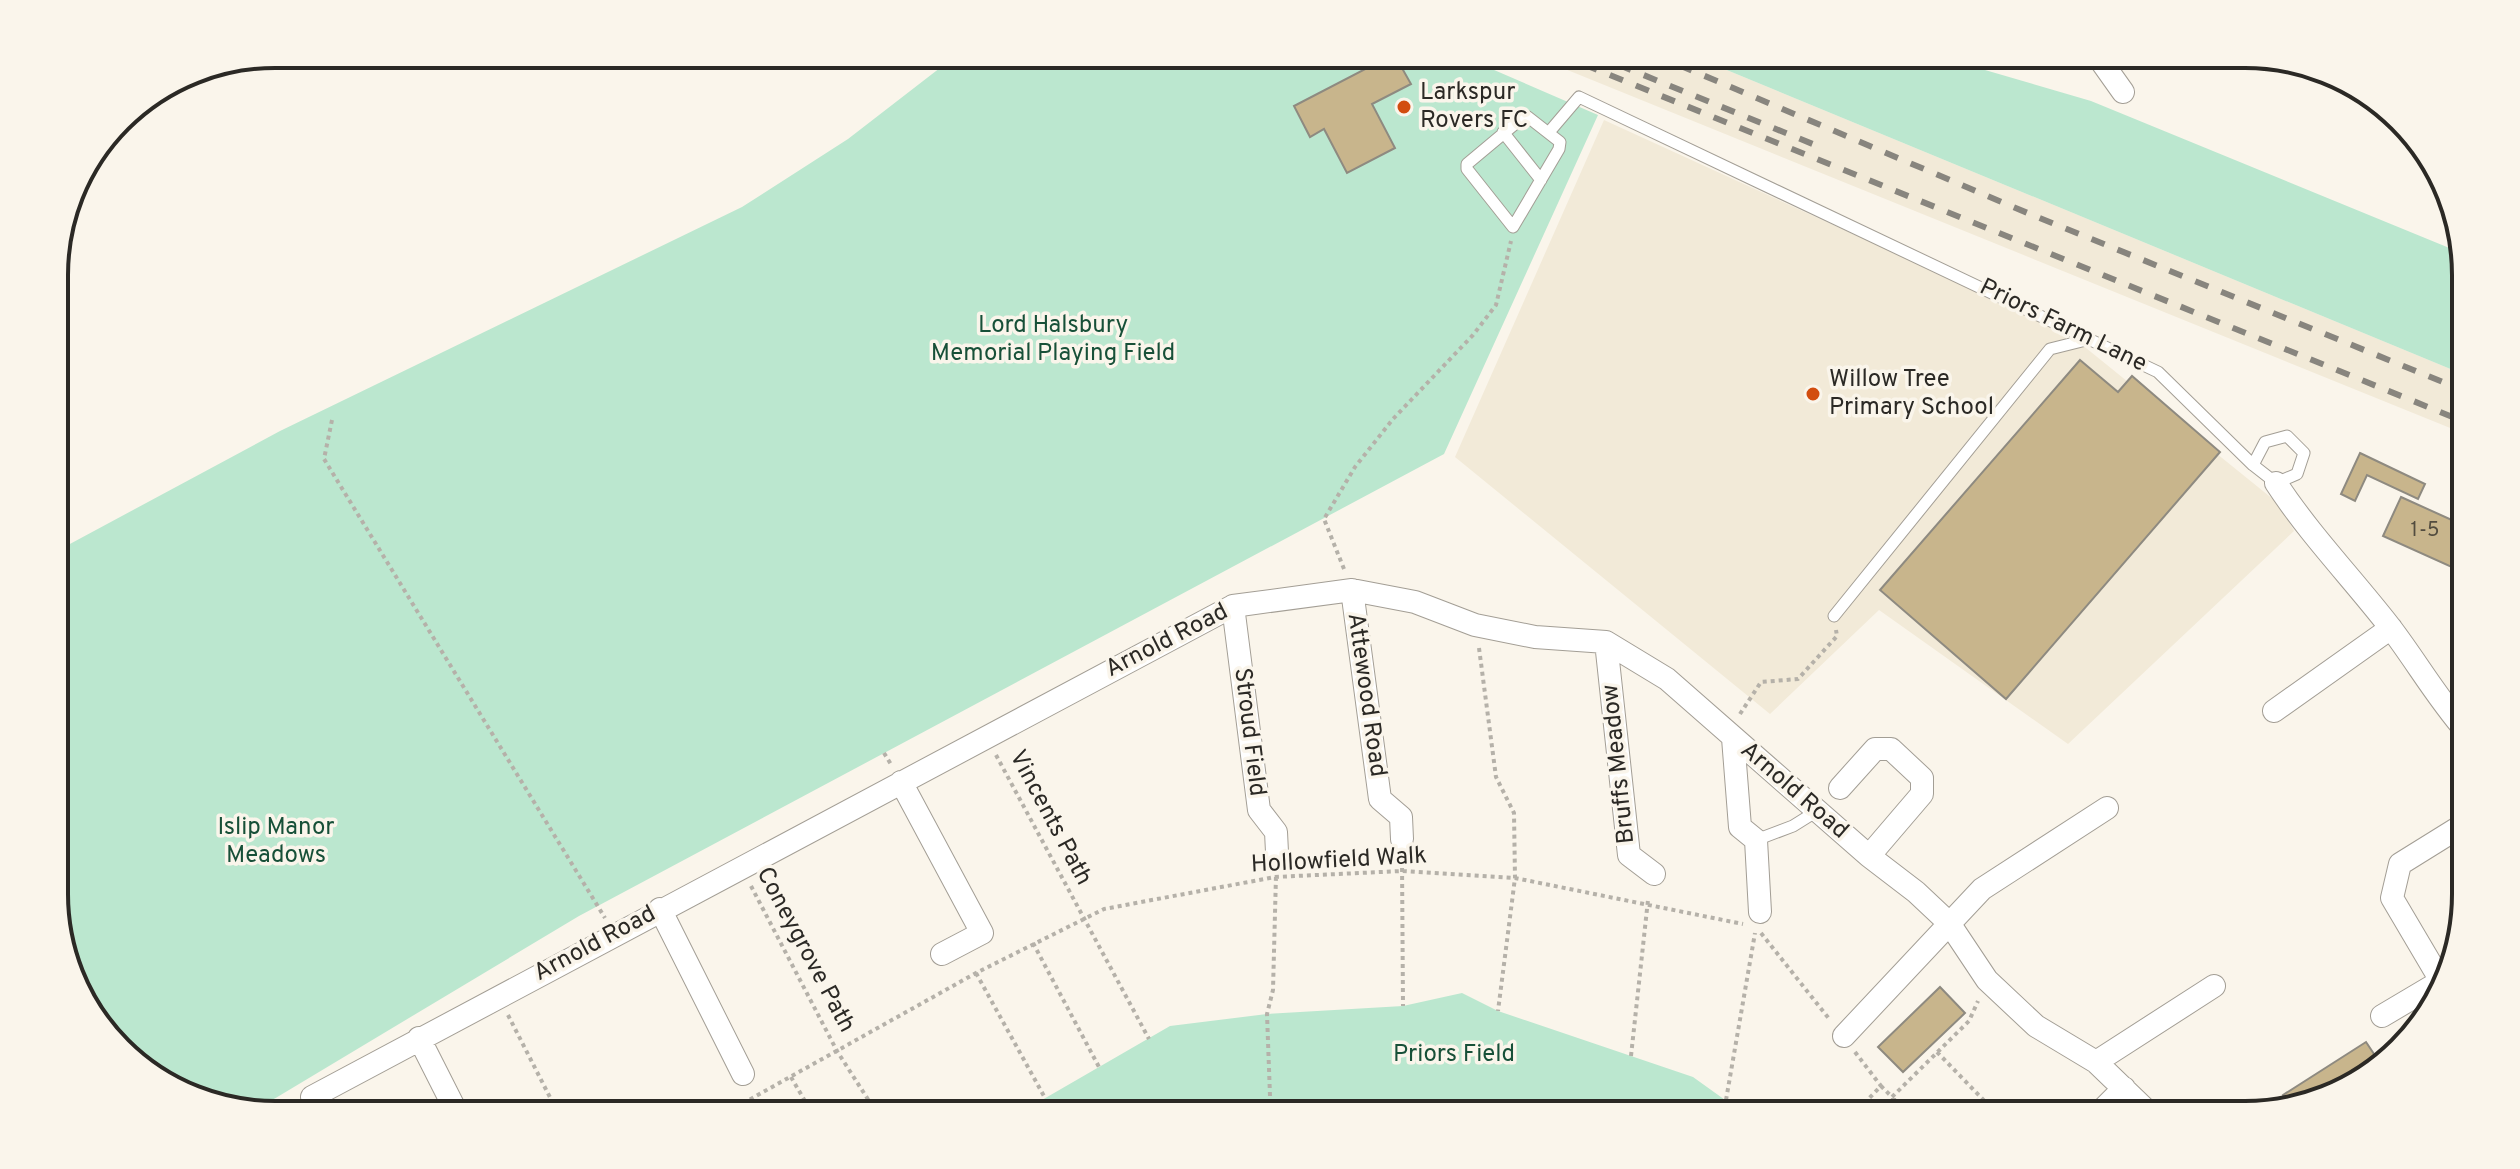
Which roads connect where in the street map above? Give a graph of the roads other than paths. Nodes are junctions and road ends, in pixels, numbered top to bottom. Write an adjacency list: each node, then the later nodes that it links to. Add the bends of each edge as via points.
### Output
1 (2106, 68): 2 (street)
2 (2123, 92)
3 (1550, 131): 4 (lane, via 1528,117); 5 (lane, via 1560,142 1559,149); 6 (lane, Priors Farm Lane, via 1579,97)
4 (1503, 132): 5 (lane); 5 (lane, via 1470,158 1467,169 1513,227)
5 (1541, 180)
6 (2090, 339): 7 (lane, Priors Farm Lane, via 2158,372); 11 (lane, via 2050,349)
7 (2253, 465): 8 (lane, Priors Farm Lane); 8 (lane, via 2265,442 2287,436 2304,453 2297,474)
8 (2276, 483): 12 (street, Priors Farm Lane, via 2303,524)
9 (1352, 590): 10 (street, Arnold Road); 13 (street, Arnold Road, via 1415,602 1475,625 1535,637); 22 (street, Attewood Road, via 1380,799 1401,817)
10 (1233, 606): 17 (street, Arnold Road); 24 (street, Stroud Field, via 1259,810 1276,832)
11 (1834, 616)
12 (2391, 628): 14 (street); 15 (street, Priors Farm Lane)
13 (1606, 642): 16 (street, Arnold Road, via 1667,679); 26 (street, Bruffs Meadow, via 1629,855)
14 (2274, 711)
15 (2452, 715)
16 (1733, 738): 20 (street, Arnold Road); 23 (street, via 1740,827)
17 (901, 782): 27 (street, Arnold Road); 30 (street, via 982,933)
18 (1840, 788): 25 (street, via 1875,749 1891,749 1922,778 1922,794)
19 (2107, 808): 29 (street, via 1982,889)
20 (1817, 811): 23 (lane); 25 (street, Arnold Road)
21 (2452, 832): 31 (street, via 2400,864 2392,898)
22 (1402, 839)
23 (1756, 840): 28 (street)
24 (1277, 852)
25 (1869, 856): 29 (street, Arnold Road)
26 (1654, 874)
27 (660, 909): 36 (street, Arnold Road); 38 (street)
28 (1758, 920)
29 (1949, 923): 35 (street); 37 (street, Arnold Road, via 1987,980 2036,1026)
30 (942, 954)
31 (2436, 973)
32 (2214, 986): 37 (street)
33 (2429, 988): 34 (street)
34 (2382, 1016)
35 (1844, 1036)
36 (419, 1038): 40 (street, Arnold Road, via 312,1097); 41 (street)
37 (2096, 1062): 39 (street, Arnold Road)
38 (743, 1074)
39 (2124, 1088): 42 (street); 43 (street, Arnold Road)
40 (314, 1101)
41 (451, 1101)
42 (2111, 1101)
43 (2137, 1101)

